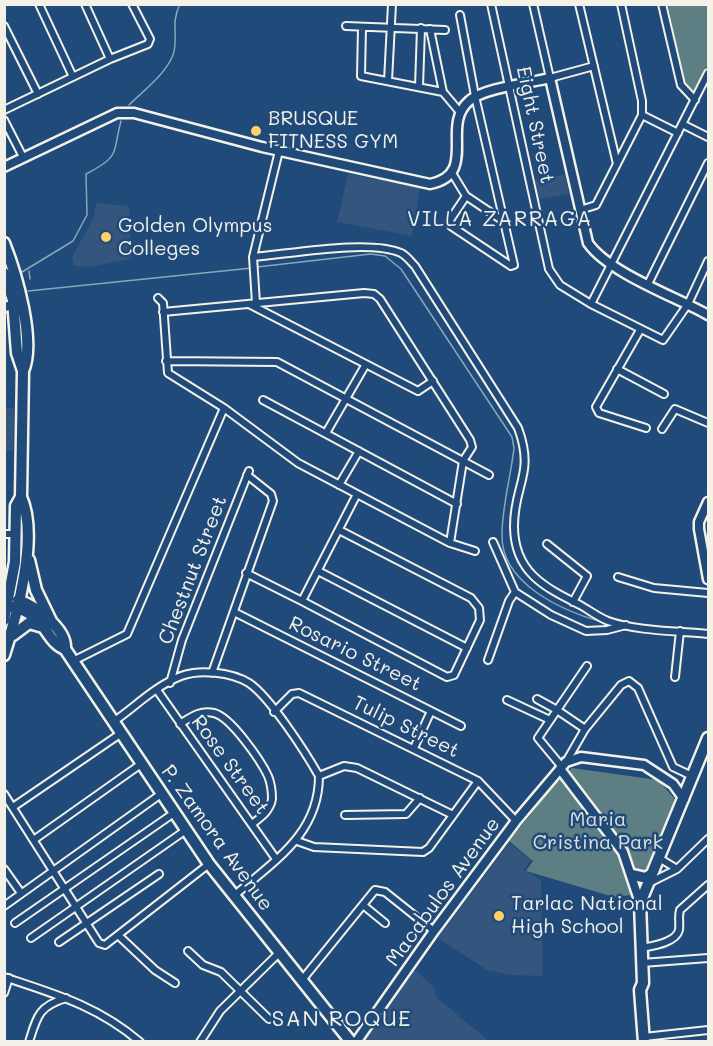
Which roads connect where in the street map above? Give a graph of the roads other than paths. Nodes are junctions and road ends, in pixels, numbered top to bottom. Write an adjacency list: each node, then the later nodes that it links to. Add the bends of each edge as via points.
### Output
1 (39, 4): 21 (street)
2 (85, 4): 18 (street)
3 (132, 4): 18 (street, via 150,39 148,44)
4 (392, 4): 14 (street)
5 (491, 4): 25 (street, Eight Street)
6 (533, 4): 22 (street)
7 (579, 4): 19 (street)
8 (621, 4): 32 (street)
9 (662, 4): 29 (street, via 679,81)
10 (460, 15): 28 (street)
11 (4, 26): 27 (street)
12 (346, 26): 13 (street)
13 (362, 27): 14 (street); 23 (street, via 360,74)
14 (391, 27): 15 (street); 23 (street)
15 (421, 28): 16 (street); 24 (street)
16 (430, 29): 17 (street); 26 (street)
17 (445, 30)
18 (110, 59): 21 (street)
19 (594, 66): 22 (street); 39 (street)
20 (708, 73): 29 (street)
21 (73, 77): 27 (street)
22 (550, 78): 25 (street); 44 (street)
23 (388, 81): 24 (street)
24 (419, 87): 26 (street)
25 (511, 87): 28 (street); 54 (street, Eight Street, via 549,269 560,285)
26 (443, 92): 31 (street)
27 (38, 94): 30 (street)
28 (475, 96): 31 (street); 45 (street)
29 (694, 100): 34 (street)
30 (4, 110)
31 (459, 111): 42 (street, via 458,157)
32 (642, 115): 35 (street); 39 (street)
33 (4, 120): 38 (street)
34 (682, 124): 35 (street); 36 (street)
35 (678, 133): 49 (street)
36 (708, 137)
37 (279, 151): 38 (street, via 134,113 117,113); 42 (street, via 430,184 441,182); 47 (street)
38 (23, 157): 41 (street)
39 (617, 164): 44 (street, via 596,205)
40 (708, 164): 51 (street)
41 (4, 167)
42 (452, 173): 43 (street)
43 (466, 196): 45 (street); 45 (street, via 450,220 451,226 511,266 514,265)
44 (580, 210): 49 (street, via 588,243)
45 (502, 220)
46 (4, 243): 63 (highway, via 22,299 27,357)
47 (253, 259): 53 (street); 97 (street, via 368,248 404,254 518,428 527,465 514,522 515,544 521,560 549,588)
48 (708, 261): 55 (street)
49 (610, 265): 51 (street); 54 (street)
50 (4, 273): 56 (highway)
51 (648, 284): 55 (street)
52 (158, 298): 57 (street)
53 (253, 304): 57 (street); 61 (street); 64 (street, via 374,294)
54 (591, 304): 59 (street, Eight Street)
55 (688, 304): 58 (street); 59 (street, Eight Street, via 666,339)
56 (9, 306): 63 (highway)
57 (164, 312): 60 (street)
58 (708, 315)
59 (640, 330): 62 (street)
60 (166, 361): 66 (street, via 278,362); 68 (street, via 170,375)
61 (366, 364): 64 (street, via 418,391); 66 (street)
62 (617, 369): 65 (street); 70 (street, via 597,404 597,411)
63 (23, 371): 78 (highway)
64 (433, 381): 74 (street, via 470,440 472,447)
65 (664, 394)
66 (345, 398): 72 (street); 74 (street)
67 (263, 400): 72 (street)
68 (224, 408): 76 (street, via 298,463); 109 (street, via 127,634)
69 (708, 423): 71 (street, via 675,409)
70 (646, 428)
71 (662, 429)
72 (326, 434): 73 (street)
73 (358, 451): 76 (street); 80 (street)
74 (463, 461): 75 (street); 80 (street)
75 (489, 475)
76 (339, 485): 77 (street)
77 (357, 494): 81 (street); 86 (street)
78 (21, 497): 83 (highway, via 16,506); 85 (highway, via 25,505)
79 (708, 502): 92 (street, via 699,529)
80 (457, 504): 86 (street)
81 (339, 530): 89 (street); 106 (street, via 471,598 480,615)
82 (4, 534): 83 (street)
83 (16, 534): 96 (highway)
84 (493, 542): 93 (street)
85 (26, 543): 98 (highway); 101 (highway, via 36,590)
86 (450, 543): 88 (street)
87 (547, 544): 97 (street, via 587,576)
88 (475, 551)
89 (318, 571): 95 (street); 106 (street)
90 (246, 573): 95 (street); 99 (street); 113 (street, Chestnut Street, via 273,498 248,473 182,640)
91 (618, 577): 94 (street, via 654,588)
92 (708, 579)
93 (515, 592): 102 (street, via 585,631); 108 (street)
94 (708, 593)
95 (302, 601): 106 (street, via 447,676 454,675)
96 (9, 602): 98 (highway, P. Zamora Avenue); 100 (highway)
97 (573, 602): 102 (street, via 608,621)
98 (20, 604): 101 (highway, P. Zamora Avenue, via 39,610); 105 (highway)
99 (234, 612): 111 (street); 118 (street, Rosario Street)
100 (4, 620)
101 (49, 625): 105 (highway, via 29,623); 109 (highway, P. Zamora Avenue, via 65,643)
102 (627, 625): 103 (street)
103 (680, 631): 104 (street); 112 (street)
104 (708, 634)
105 (10, 637): 107 (highway)
106 (467, 648)
107 (4, 655)
108 (488, 660)
109 (73, 661): 121 (highway, P. Zamora Avenue)
110 (586, 666): 117 (street)
111 (212, 673): 113 (street, via 181,676); 119 (street, via 249,684)
112 (675, 677)
113 (170, 683): 114 (street)
114 (157, 690): 121 (street); 122 (street, Rose Street)
115 (537, 699): 117 (street)
116 (507, 700): 120 (street)
117 (557, 710): 120 (street); 124 (street)
118 (431, 711): 123 (street, Rosario Street); 127 (street)
119 (274, 712): 127 (street, Tulip Street, via 292,694 299,693); 131 (street)
120 (550, 720): 129 (street, via 538,738)
121 (112, 722): 125 (highway, P. Zamora Avenue)
122 (180, 724): 144 (street, Rose Street); 144 (street, via 200,713 213,713 235,728 269,777 271,787 268,811)
123 (461, 726)
124 (585, 729): 129 (street); 130 (street, via 621,685 632,682)
125 (120, 734): 128 (highway, P. Zamora Avenue); 139 (street)
126 (708, 738): 132 (highway)
127 (414, 748): 133 (street, Tulip Street)
128 (141, 764): 136 (highway, P. Zamora Avenue); 146 (street)
129 (563, 766): 134 (street, via 581,757 644,765); 143 (street, Macabulos Avenue); 156 (street, via 615,839)
130 (673, 767): 132 (street); 134 (street)
131 (318, 776): 137 (street, via 344,765); 148 (street, via 310,818)
132 (692, 776): 138 (highway)
133 (478, 781): 142 (street); 143 (street, Tulip Street)
134 (670, 782): 138 (street)
135 (4, 794): 139 (street)
136 (161, 794): 140 (highway, P. Zamora Avenue); 154 (street)
137 (420, 798): 141 (street, via 406,814); 142 (street)
138 (684, 799): 149 (highway)
139 (13, 807): 146 (street)
140 (174, 813): 145 (highway, P. Zamora Avenue); 159 (street)
141 (345, 815)
142 (453, 815): 148 (street, via 423,852 314,847)
143 (516, 821): 169 (street, Macabulos Avenue)
144 (252, 824): 150 (street, Rose Street)
145 (186, 830): 151 (highway, P. Zamora Avenue); 165 (street)
146 (35, 839): 154 (street)
147 (708, 840): 152 (street)
148 (297, 841): 150 (street)
149 (659, 858): 152 (street); 157 (highway)
150 (276, 859): 161 (street)
151 (210, 864): 161 (highway, P. Zamora Avenue); 170 (street)
152 (677, 868): 157 (street)
153 (4, 869): 160 (street)
154 (54, 870): 159 (street); 160 (street)
155 (159, 874): 168 (street)
156 (633, 875): 157 (highway); 162 (street)
157 (650, 879): 162 (highway)
158 (708, 885): 173 (street, via 680,910 676,936)
159 (66, 888): 165 (street); 166 (street)
160 (21, 893): 164 (street)
161 (235, 895): 175 (highway, P. Zamora Avenue)
162 (640, 903): 173 (highway)
163 (363, 905): 167 (street); 169 (street, via 379,889); 179 (street)
164 (4, 906)
165 (76, 906): 168 (street); 171 (street)
166 (15, 923)
167 (385, 923)
168 (88, 924): 170 (street, via 99,943 105,945); 172 (street)
169 (434, 931): 191 (street, Macabulos Avenue)
170 (118, 935): 180 (street, via 137,956)
171 (31, 938)
172 (59, 942)
173 (641, 948): 177 (highway)
174 (188, 951): 181 (street)
175 (280, 952): 179 (highway, P. Zamora Avenue); 181 (street)
176 (708, 958): 177 (street)
177 (642, 963): 186 (highway, via 640,990)
178 (7, 977): 182 (street); 183 (street)
179 (302, 980): 190 (highway, P. Zamora Avenue)
180 (175, 983)
181 (240, 990): 184 (street); 189 (street)
182 (4, 993)
183 (67, 998): 187 (street, via 50,1003 39,1013); 188 (street, via 88,1006)
184 (269, 1019)
185 (708, 1030): 186 (street)
186 (647, 1039)
187 (29, 1041)
188 (140, 1041)
189 (200, 1041)
190 (351, 1041)
191 (356, 1041)

